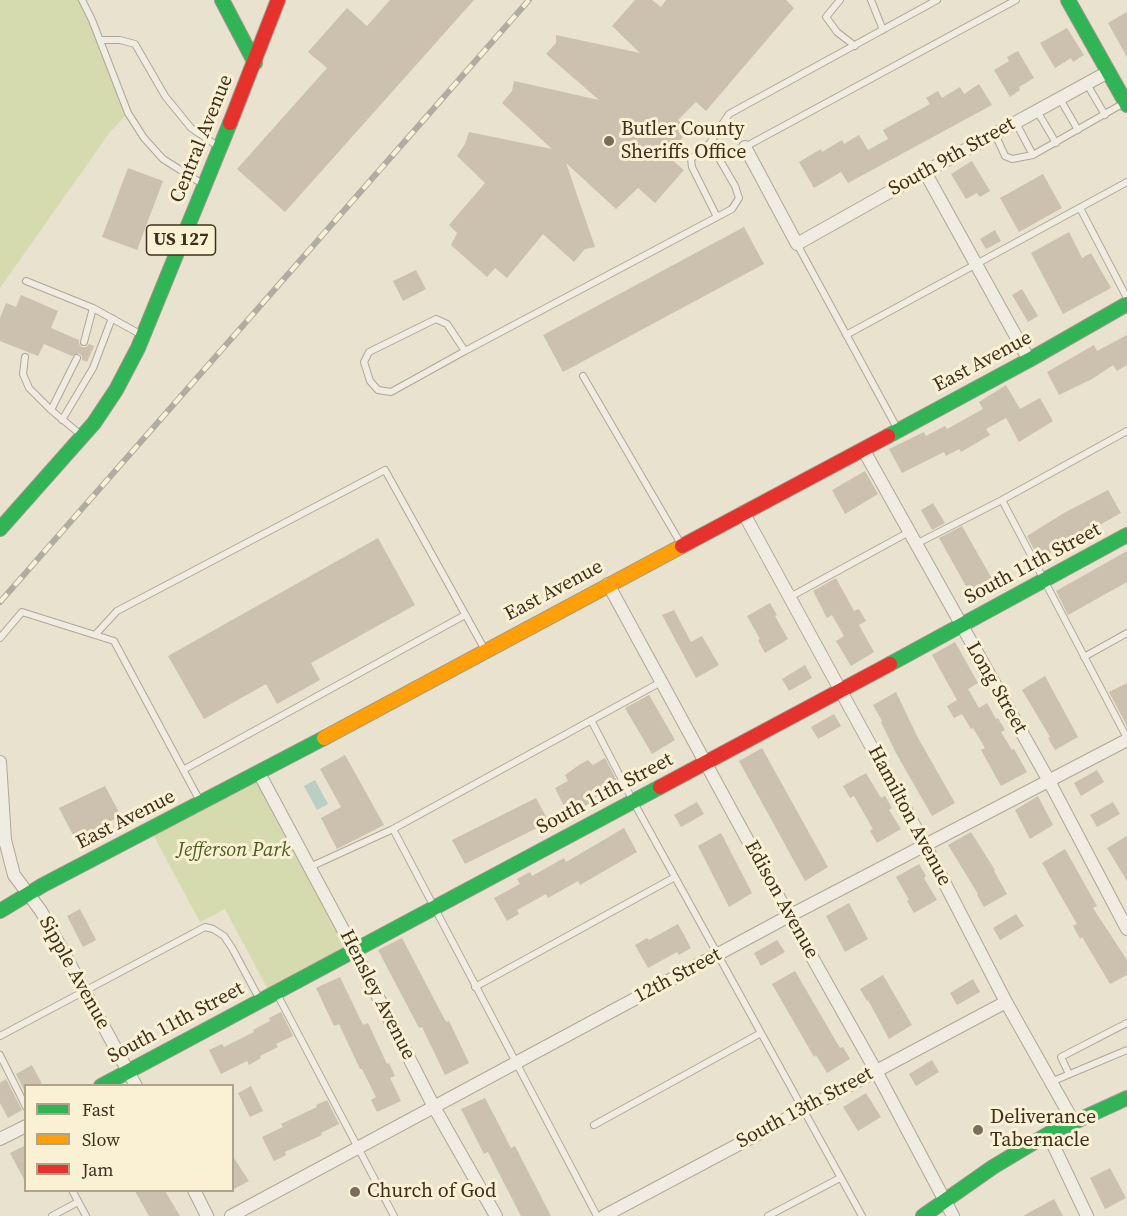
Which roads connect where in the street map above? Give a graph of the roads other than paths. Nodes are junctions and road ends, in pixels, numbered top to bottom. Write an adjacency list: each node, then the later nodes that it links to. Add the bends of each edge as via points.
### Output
1 (82, 0): 10 (lane)
2 (222, 0): 12 (street)
3 (278, 0): 12 (street, Central Avenue / US 127)
4 (840, 0): 11 (lane, via 826,17)
5 (871, 0): 9 (lane)
6 (937, 0): 9 (lane)
7 (1016, 0): 24 (lane)
8 (1068, 0): 13 (street)
9 (883, 30): 11 (lane)
10 (100, 40): 25 (lane, via 135,44 191,128); 29 (lane, via 128,113 144,138 163,159)
11 (855, 46): 22 (lane, via 729,114)
12 (255, 63): 25 (street, Central Avenue / US 127)
13 (1108, 72): 14 (street, South 9th Street); 16 (street)
14 (1087, 83): 15 (street, South 9th Street); 18 (lane)
15 (1060, 98): 17 (street, South 9th Street); 20 (lane)
16 (1126, 104): 18 (lane)
17 (1037, 111): 19 (street, South 9th Street); 23 (lane)
18 (1105, 116): 20 (lane)
19 (1015, 122): 21 (street, South 9th Street); 26 (lane)
20 (1078, 130): 23 (lane)
21 (994, 134): 26 (lane, via 1005,156 1012,159); 27 (street, South 9th Street)
22 (710, 143): 31 (lane, via 691,159); 31 (lane, via 739,198 732,209)
23 (1056, 143): 26 (lane)
24 (746, 147): 32 (street)
25 (219, 148): 29 (street, Central Avenue / US 127)
26 (1033, 154)
27 (925, 172): 32 (street, South 9th Street); 33 (street)
28 (1127, 182): 30 (lane)
29 (204, 185): 39 (street, Central Avenue / US 127)
30 (1080, 208): 33 (lane); 35 (lane)
31 (717, 217): 42 (lane)
32 (797, 244): 40 (lane)
33 (976, 264): 40 (lane); 45 (street)
34 (27, 281): 37 (lane)
35 (1127, 298)
36 (1127, 304): 45 (street, East Avenue)
37 (93, 308): 38 (lane); 41 (lane)
38 (112, 318): 39 (lane); 48 (lane, via 93,368)
39 (143, 335): 51 (street, Central Avenue / US 127, via 116,390)
40 (846, 335): 49 (lane)
41 (84, 342)
42 (465, 351): 42 (lane, via 447,324 436,319 369,352 364,362 370,381 378,390 391,392)
43 (25, 357): 47 (lane, via 25,381)
44 (77, 358): 47 (lane)
45 (1029, 360): 49 (street, East Avenue)
46 (583, 376): 59 (lane)
47 (51, 410): 48 (lane)
48 (62, 420): 51 (lane)
49 (898, 430): 52 (street, East Avenue)
50 (1127, 431): 53 (lane)
51 (82, 436): 55 (street, Central Avenue / US 127)
52 (863, 448): 54 (street, East Avenue); 56 (street, Long Street)
53 (1002, 500): 58 (lane); 60 (lane)
54 (743, 512): 59 (street, East Avenue); 62 (street, Hamilton Avenue)
55 (0, 529)
56 (909, 532): 58 (street, Long Street); 62 (lane)
57 (1127, 535): 60 (street, South 11th Street)
58 (916, 544): 64 (street, Long Street)
59 (681, 545): 61 (street, East Avenue)
60 (1043, 582): 64 (street, South 11th Street); 69 (lane)
61 (608, 584): 68 (street, East Avenue); 70 (street, Edison Avenue)
62 (790, 597): 71 (street, Hamilton Avenue)
63 (465, 615): 66 (lane, via 385,470 117,611); 68 (lane); 76 (lane)
64 (960, 626): 71 (street, South 11th Street); 78 (street, Long Street)
65 (1127, 633): 69 (lane)
66 (95, 635): 67 (lane, via 22,612); 76 (lane, via 114,641)
67 (0, 638)
68 (485, 650): 77 (street, East Avenue)
69 (1083, 657): 73 (lane)
70 (662, 682): 72 (lane); 75 (street, Edison Avenue)
71 (841, 690): 75 (street, South 11th Street); 82 (street, Hamilton Avenue)
72 (591, 720): 79 (lane); 81 (lane)
73 (1127, 739): 78 (street, 12th Street)
74 (0, 762): 85 (street, Sipple Avenue, via 7,851 14,875)
75 (705, 762): 79 (street, South 11th Street); 88 (street, Edison Avenue)
76 (183, 770): 80 (lane)
77 (259, 772): 80 (street, East Avenue); 83 (street, Hensley Avenue)
78 (1049, 782): 82 (street, 12th Street); 89 (street, Long Street)
79 (633, 801): 84 (lane); 86 (street, South 11th Street)
80 (201, 803): 85 (street, East Avenue)
81 (393, 829): 83 (lane); 86 (lane)
82 (925, 844): 88 (street, 12th Street); 96 (street, Hamilton Avenue)
83 (310, 867): 90 (street, Hensley Avenue)
84 (675, 877): 91 (lane); 92 (lane)
85 (27, 894): 87 (street, East Avenue); 93 (street, Sipple Avenue, via 41,911)
86 (434, 907): 90 (street, South 11th Street); 92 (lane)
87 (0, 911)
88 (789, 916): 91 (street, 12th Street); 104 (street, Edison Avenue)
89 (1127, 929)
90 (354, 950): 94 (street, South 11th Street); 111 (street, Hensley Avenue)
91 (719, 954): 98 (lane); 102 (street, 12th Street)
92 (475, 987): 102 (lane)
93 (84, 992): 95 (lane, via 205,927 224,936); 99 (lane); 103 (street, Sipple Avenue)
94 (276, 992): 95 (street, South 11th Street); 118 (lane)
95 (260, 1000): 103 (street, South 11th Street)
96 (1006, 1002): 104 (street, South 13th Street); 106 (street, Hamilton Avenue)
97 (1127, 1023): 105 (lane, via 1061,1057)
98 (761, 1033): 112 (lane); 114 (lane)
99 (0, 1036)
100 (1127, 1050): 105 (lane)
101 (0, 1055): 110 (lane)
102 (515, 1063): 111 (street, 12th Street); 130 (lane)
103 (128, 1071): 107 (street, South 11th Street); 108 (street, Sipple Avenue)
104 (876, 1071): 112 (street, South 13th Street); 122 (street, Edison Avenue)
105 (1069, 1074): 106 (lane)
106 (1051, 1082): 113 (street, Hamilton Avenue)
107 (105, 1084)
108 (135, 1084)
109 (1127, 1098): 113 (street)
110 (24, 1103)
111 (434, 1107): 118 (street, 12th Street); 129 (street, Hensley Avenue)
112 (802, 1110): 119 (lane); 131 (street, South 13th Street)
113 (1072, 1121): 116 (street)
114 (594, 1125)
115 (24, 1127): 117 (street)
116 (1048, 1134): 122 (street); 136 (street)
117 (0, 1139)
118 (357, 1148): 127 (street, 12th Street); 128 (lane)
119 (840, 1178): 132 (lane); 133 (lane)
120 (73, 1192): 123 (lane)
121 (195, 1192): 126 (street)
122 (945, 1200): 134 (street); 135 (street, Edison Avenue)
123 (78, 1202): 124 (lane); 125 (lane)
124 (52, 1216)
125 (86, 1216)
126 (207, 1216)
127 (231, 1216)
128 (394, 1216)
129 (496, 1216)
130 (597, 1216)
131 (604, 1216)
132 (768, 1216)
133 (862, 1216)
134 (923, 1216)
135 (953, 1216)
136 (1088, 1216)

